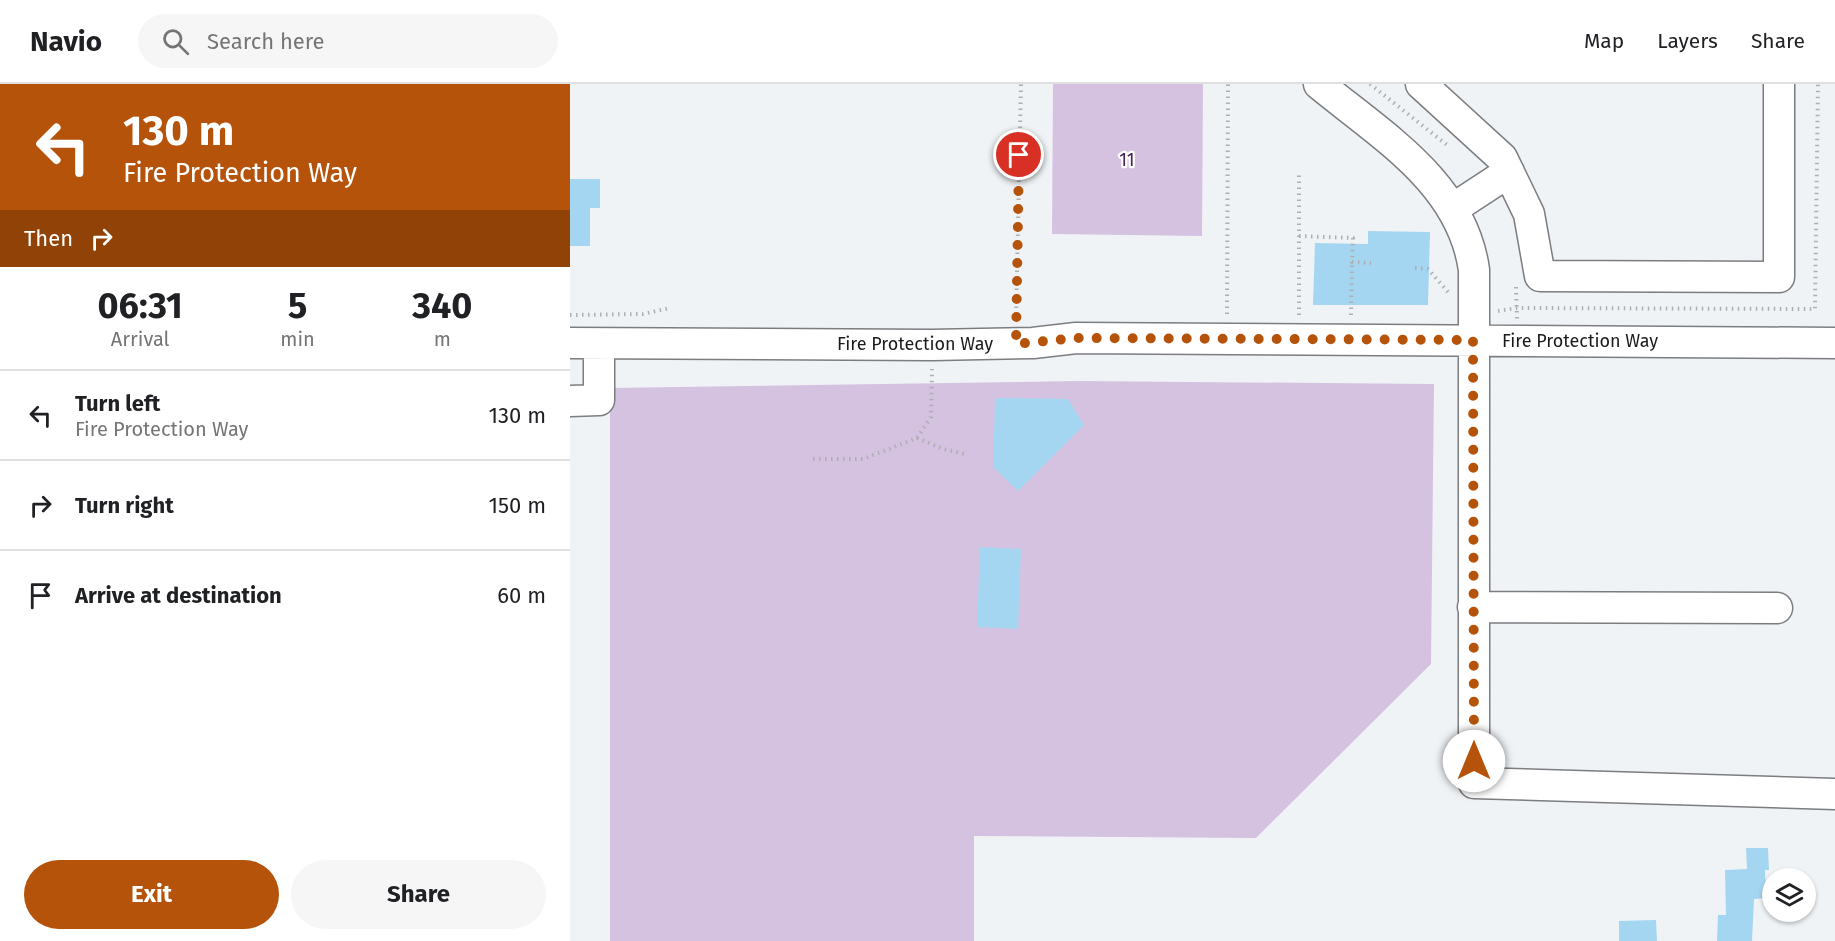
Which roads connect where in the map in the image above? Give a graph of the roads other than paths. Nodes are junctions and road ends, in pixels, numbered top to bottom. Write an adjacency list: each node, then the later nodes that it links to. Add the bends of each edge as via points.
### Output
1 (1319, 84): 5 (lane, via 1411,160)
2 (1421, 84): 4 (lane, via 1502,158)
3 (1779, 84): 4 (lane, via 1779,278 1540,276 1529,214)
4 (1509, 172): 5 (lane)
5 (1454, 208): 6 (lane, via 1471,247)
6 (1473, 340): 7 (lane, Fire Protection Way, via 1077,338 1016,344 932,345); 8 (lane, Fire Protection Way); 10 (lane)
7 (584, 343): 9 (lane, via 599,400)
8 (1835, 343)
9 (570, 401)
10 (1473, 607): 11 (lane); 12 (lane, via 1474,783)
11 (1777, 608)
12 (1835, 794)

